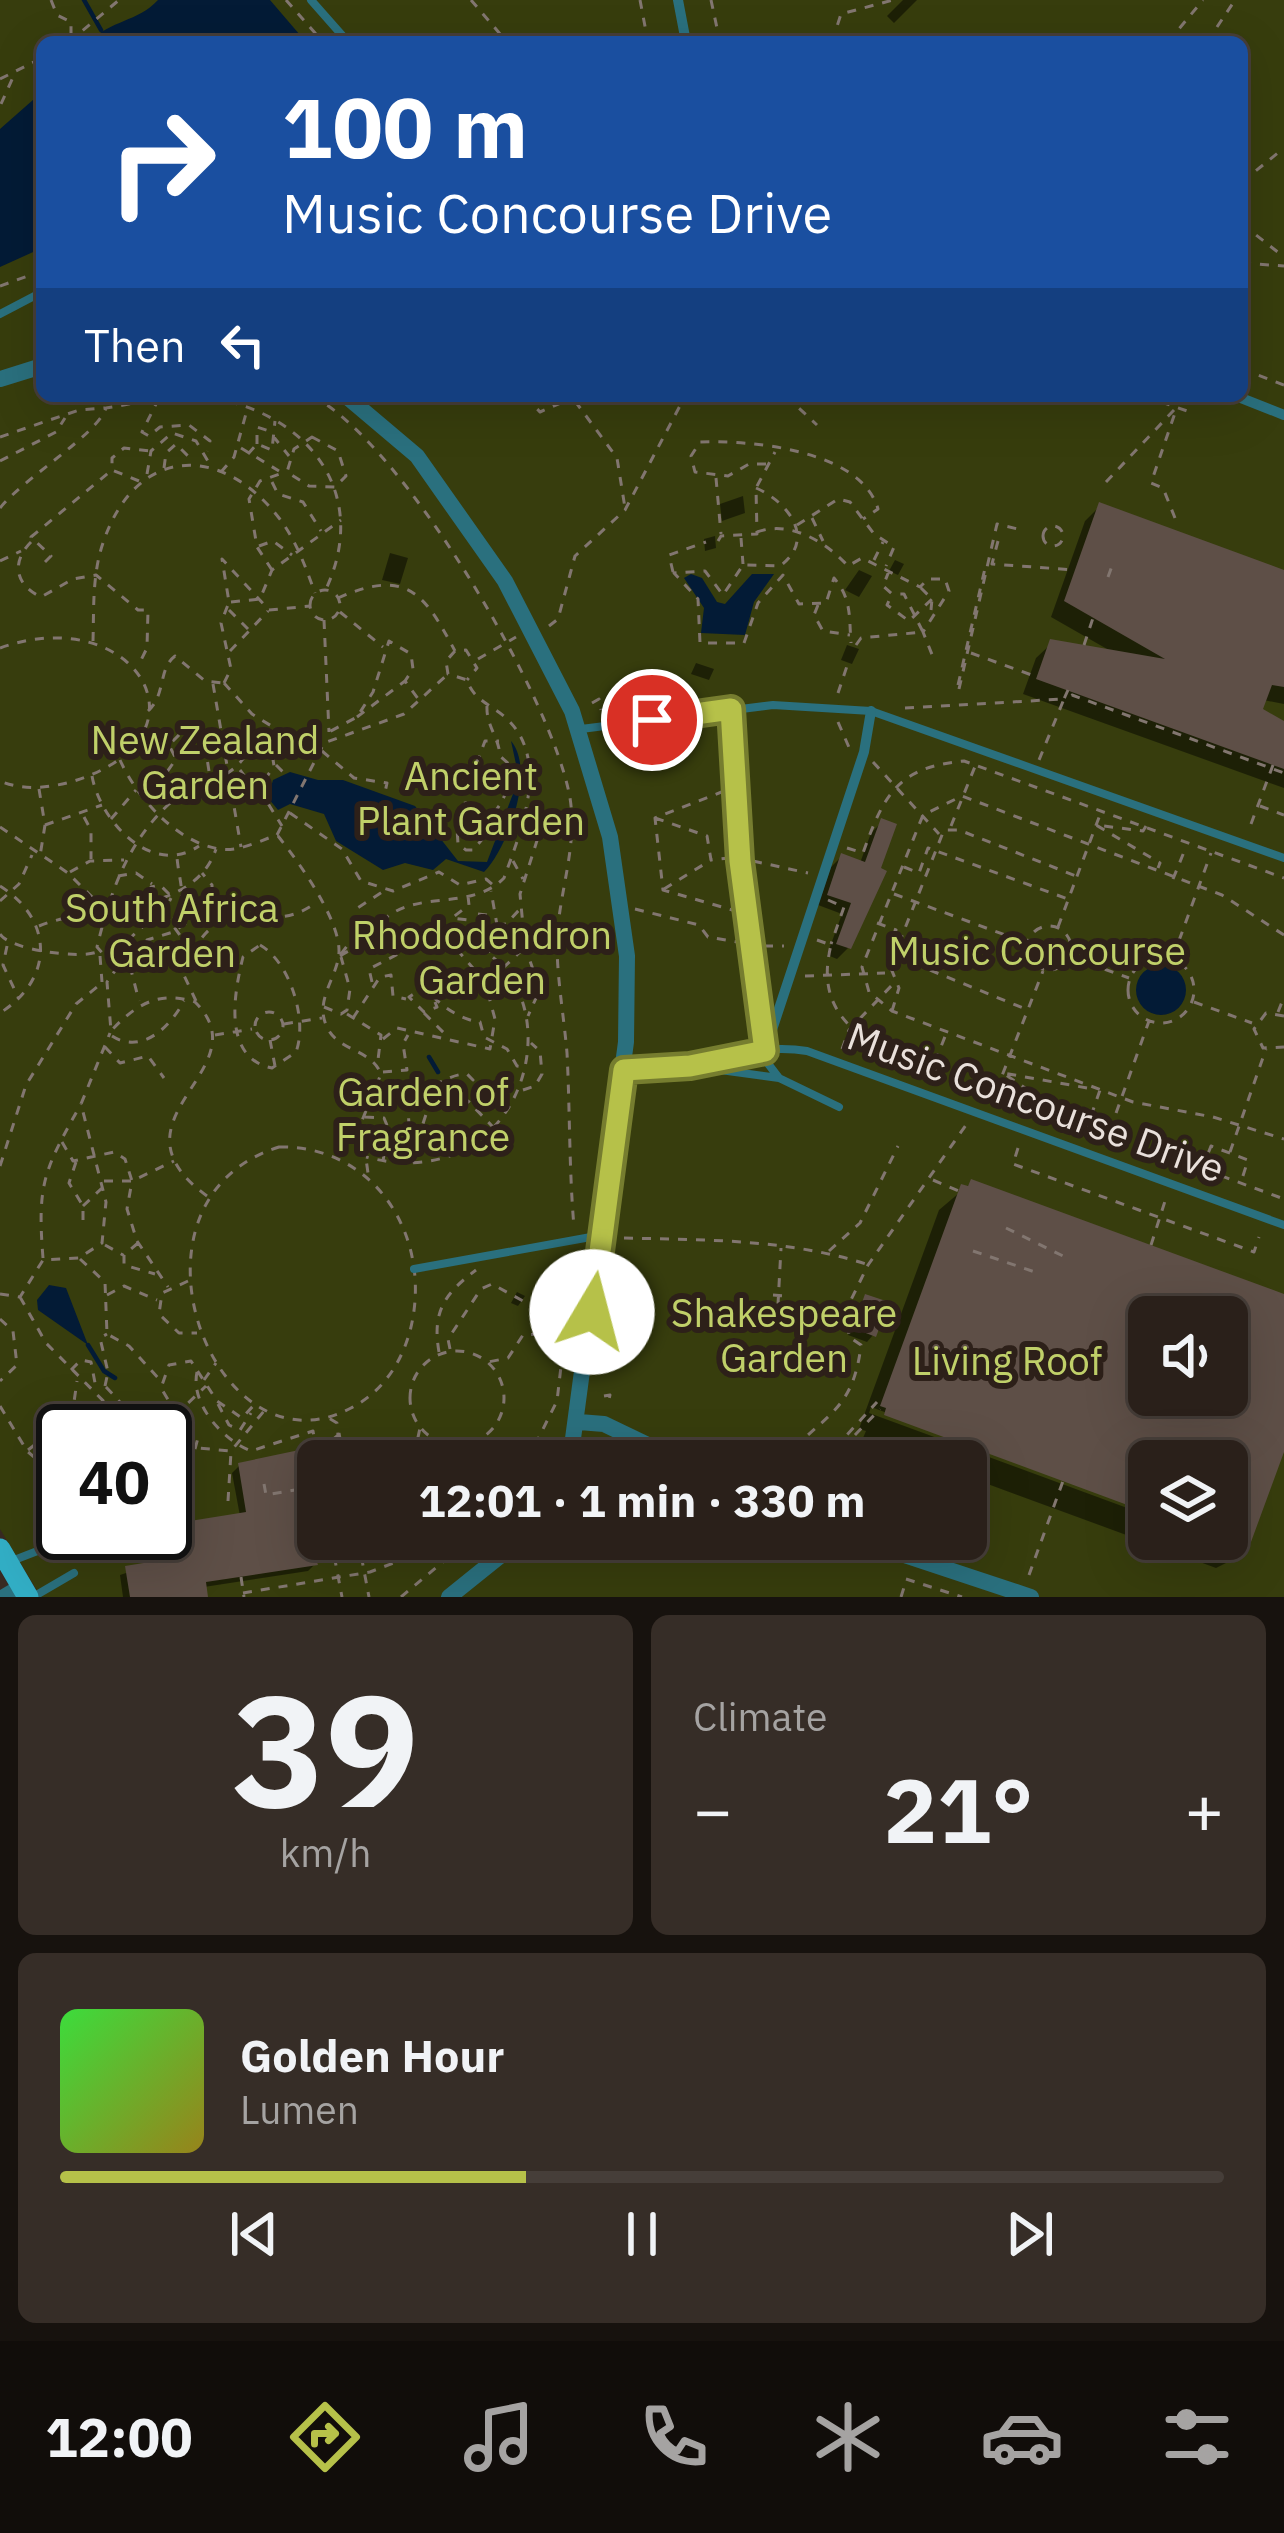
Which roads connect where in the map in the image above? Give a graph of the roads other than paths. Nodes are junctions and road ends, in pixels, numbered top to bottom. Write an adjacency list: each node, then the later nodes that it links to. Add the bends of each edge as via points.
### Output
1 (311, 0): 3 (lane)
2 (678, 0): 4 (street)
3 (343, 36)
4 (685, 36)
5 (36, 295): 6 (lane)
6 (0, 314)
7 (36, 368): 8 (street)
8 (0, 380)
9 (1248, 401): 11 (street)
10 (353, 402): 14 (street, via 417,456 472,529)
11 (1284, 415)
12 (731, 709): 13 (lane, via 804,704); 14 (lane); 16 (lane, via 734,802)
13 (871, 711): 15 (lane); 16 (street)
14 (580, 730): 18 (street, via 622,905)
15 (1284, 858)
16 (765, 1051): 17 (lane, Music Concourse Drive); 19 (lane); 21 (lane, Music Concourse Drive, via 820,1054)
17 (690, 1066): 18 (lane, Music Concourse Drive); 19 (lane)
18 (624, 1070): 22 (street)
19 (779, 1078): 20 (lane)
20 (839, 1107)
21 (1284, 1225)
22 (602, 1235): 23 (lane); 24 (street)
23 (414, 1269)
24 (579, 1422): 25 (street); 26 (street)
25 (575, 1440)
26 (637, 1440)
27 (36, 1549): 28 (lane)
28 (4, 1556): 32 (main road)
29 (495, 1560): 33 (street)
30 (919, 1560): 34 (street)
31 (74, 1574): 32 (lane)
32 (21, 1594)
33 (449, 1597)
34 (1031, 1597)

